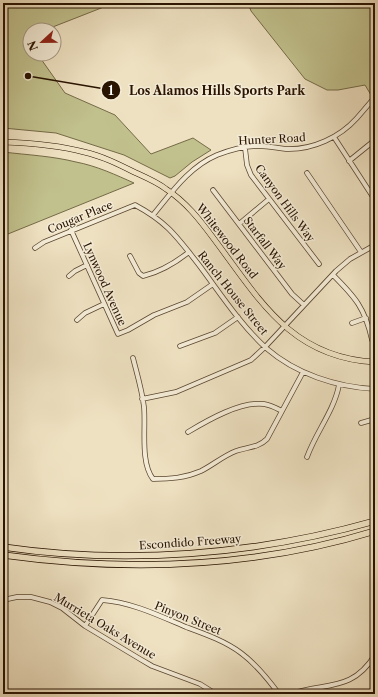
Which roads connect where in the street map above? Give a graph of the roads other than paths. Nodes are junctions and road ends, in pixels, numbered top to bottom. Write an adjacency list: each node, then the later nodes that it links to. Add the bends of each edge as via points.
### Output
1 (375, 97): 2 (street, Hunter Road, via 357,118)
2 (334, 137): 5 (street, Hunter Road, via 302,148); 6 (street)
3 (375, 140): 6 (street)
4 (3, 142): 9 (main road, Whitewood Road, via 47,145 84,152 118,164)
5 (245, 148): 9 (street, Hunter Road, via 228,151 203,162 188,174); 10 (street, Canyon Hills Way, via 251,175)
6 (349, 161): 11 (street)
7 (307, 173): 19 (street)
8 (213, 190): 14 (street, Starfall Way)
9 (172, 193): 13 (street, Hunter Road); 32 (main road, Whitewood Road, via 199,220 261,302)
10 (268, 199): 14 (street); 21 (street, Canyon Hills Way)
11 (375, 200)
12 (133, 205): 13 (street, Ranch House Street); 15 (street, Cougar Place)
13 (153, 215): 18 (street, Ranch House Street, via 172,231)
14 (239, 224): 27 (street, Starfall Way, via 292,294)
15 (71, 230): 17 (street, Cougar Place); 22 (street, Lynwood Avenue)
16 (375, 245): 19 (street)
17 (34, 248)
18 (189, 252): 20 (street, via 169,266 143,276); 25 (street, Ranch House Street)
19 (360, 252): 23 (street)
20 (130, 256)
21 (319, 264)
22 (87, 265): 24 (street); 26 (street, Lynwood Avenue)
23 (332, 275): 27 (street); 29 (street, via 352,294)
24 (69, 276)
25 (213, 284): 26 (street, Lynwood Avenue, via 187,302 154,315 118,334); 28 (street, Ranch House Street)
26 (104, 304): 30 (street)
27 (304, 305): 32 (street)
28 (238, 317): 34 (street, via 216,333); 35 (street, Ranch House Street)
29 (366, 318): 31 (street); 33 (street)
30 (77, 320)
31 (352, 323)
32 (284, 327): 35 (street); 37 (main road, Whitewood Road, via 326,352 350,359)
33 (372, 340)
34 (180, 346)
35 (265, 347): 38 (street, Ranch House Street); 41 (street, via 251,360 219,374 176,392)
36 (133, 358): 41 (street)
37 (375, 362)
38 (303, 372): 39 (street, Ranch House Street); 42 (street)
39 (339, 385): 40 (street, Ranch House Street); 46 (street, via 333,405)
40 (375, 390)
41 (142, 399): 42 (street, via 148,473 153,479 178,478 200,471 224,456 262,444)
42 (282, 411): 45 (street, via 264,404 252,404)
43 (375, 419): 44 (street)
44 (361, 422)
45 (188, 432)
46 (307, 457)
47 (375, 521): 49 (highway, Escondido Freeway, via 285,542 184,554 86,555)
48 (375, 531): 50 (highway, Escondido Freeway, via 339,541 250,558 175,565 111,565)
49 (3, 546)
50 (3, 555)
51 (3, 600): 52 (street, Murrieta Oaks Avenue, via 24,596 35,597 62,608)
52 (85, 626): 54 (street, Murrieta Oaks Avenue, via 152,666 200,684); 55 (street, Pinyon Street, via 102,600 122,603 145,611 235,649 257,667)
53 (375, 655): 56 (street, via 358,676 332,686)
54 (216, 694)
55 (279, 694)
56 (291, 694)

